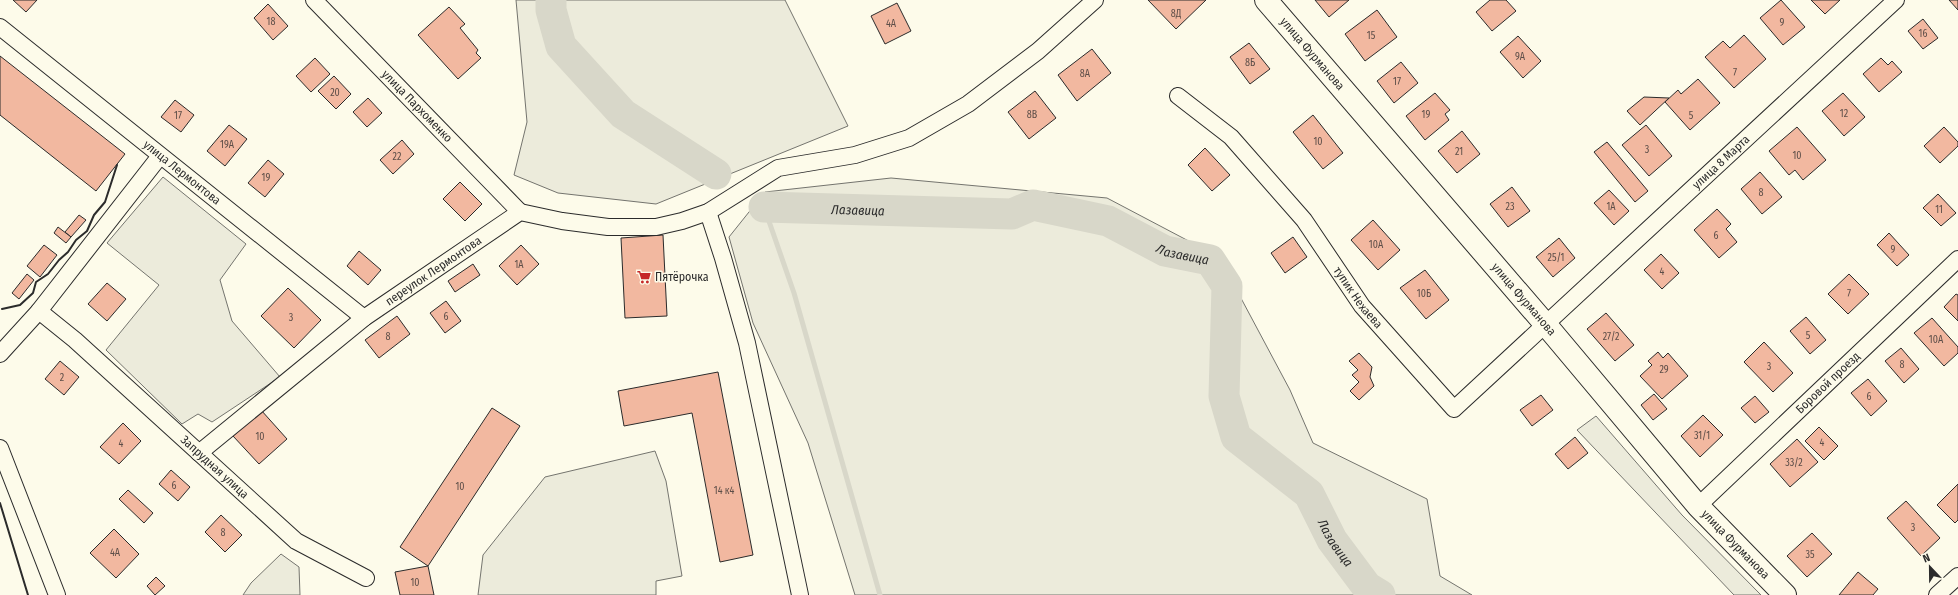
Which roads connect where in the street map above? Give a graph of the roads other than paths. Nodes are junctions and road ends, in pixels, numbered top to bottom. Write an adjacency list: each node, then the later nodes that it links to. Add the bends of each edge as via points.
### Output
1 (314, 0): 8 (street, улица Пархоменко)
2 (1095, 0): 9 (street, via 1038,50 968,104 909,138 855,155 778,168)
3 (1266, 0): 13 (main road, улица Фурманова)
4 (1896, 0): 13 (street, улица 8 Марта)
5 (0, 27): 7 (street, улица Лермонтова)
6 (1178, 96): 13 (street, тупик Нехаева, via 1231,137 1304,220 1362,306 1454,409)
7 (160, 156): 11 (street); 12 (street, улица Лермонтова)
8 (520, 212): 9 (street, via 562,221 616,227 656,227); 12 (street, переулок Лермонтова)
9 (708, 212): 22 (street, via 747,343)
10 (1958, 259): 17 (street, Боровой проезд)
11 (39, 311): 14 (street); 16 (street, Запрудная улица, via 75,340)
12 (364, 318): 16 (street, переулок Лермонтова)
13 (1546, 325): 17 (main road, улица Фурманова)
14 (0, 354)
15 (0, 448): 20 (street)
16 (199, 453): 19 (street, Запрудная улица, via 296,541)
17 (1698, 506): 23 (main road, улица Фурманова)
18 (1958, 576): 24 (street)
19 (366, 578)
20 (56, 589): 21 (street)
21 (69, 595)
22 (800, 595)
23 (1784, 595)
24 (1937, 595)

